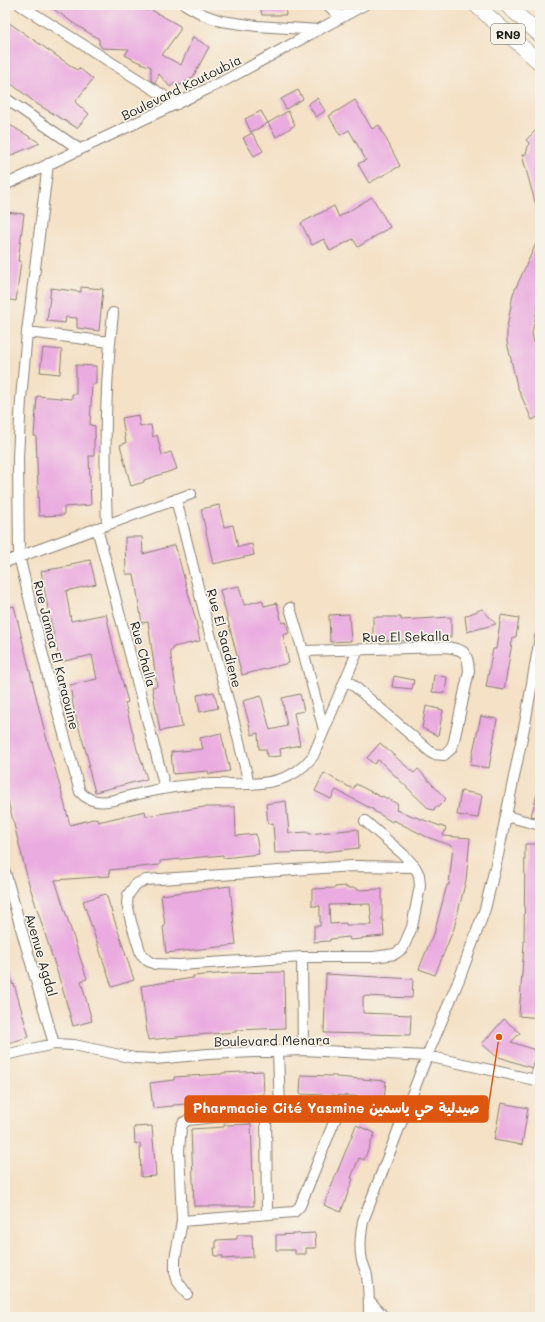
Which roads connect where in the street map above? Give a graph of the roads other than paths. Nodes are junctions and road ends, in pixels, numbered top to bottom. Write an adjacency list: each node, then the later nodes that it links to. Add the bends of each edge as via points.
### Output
1 (20, 5): 12 (street)
2 (186, 5): 8 (street, via 221,21)
3 (328, 5): 7 (street)
4 (364, 5): 7 (street, Boulevard Koutoubia)
5 (476, 5): 10 (main road, RN9)
6 (506, 5): 9 (main road, RN9)
7 (341, 18): 8 (street, Boulevard Koutoubia)
8 (319, 30): 12 (street, Boulevard Koutoubia)
9 (540, 34)
10 (540, 63)
11 (5, 98): 13 (street)
12 (178, 104): 13 (street, Boulevard Koutoubia)
13 (79, 149): 14 (street, Boulevard Koutoubia)
14 (48, 164): 15 (street, Boulevard Koutoubia); 17 (street, Rue Jamaa El Karaouine)
15 (5, 185)
16 (113, 313): 18 (street)
17 (27, 332): 18 (street); 23 (street, Rue Jamaa El Karaouine, via 19,429)
18 (110, 342): 21 (street, via 105,452)
19 (191, 494): 20 (street)
20 (176, 499): 21 (street); 31 (street, Rue El Saadiene)
21 (107, 524): 22 (street)
22 (97, 528): 23 (street); 32 (street, Rue Challa)
23 (19, 556): 24 (street); 32 (street, Rue Jamaa El Karaouine, via 80,792 90,800 98,801)
24 (5, 562)
25 (290, 608): 28 (street)
26 (540, 637): 33 (street)
27 (358, 650): 28 (street, Rue El Sekalla); 29 (street, Rue Jamaa El Karaouine); 29 (street, Rue El Sekalla, via 445,647 462,650 468,659 469,671 451,749 444,755 433,754)
28 (303, 651): 30 (street)
29 (346, 678): 30 (street, Rue Jamaa El Karaouine)
30 (324, 730): 31 (street, Rue Jamaa El Karaouine, via 313,756 304,767 281,779)
31 (249, 784): 32 (street, Rue Jamaa El Karaouine)
32 (165, 788)
33 (506, 816): 35 (street); 43 (street, via 485,909)
34 (365, 821): 36 (street)
35 (540, 825)
36 (416, 867): 38 (street, via 420,886 416,911 407,942 400,952 388,956); 38 (street, via 353,866 146,880 136,884 128,895 131,922 141,954 155,964 178,965)
37 (5, 872): 39 (street, Avenue Agdal)
38 (302, 957): 40 (street)
39 (54, 1044): 41 (street, Boulevard Menara, via 74,1045 134,1058 155,1059); 42 (street, Boulevard Menara)
40 (303, 1050): 41 (street, Boulevard Menara); 43 (street, Boulevard Menara)
41 (278, 1051): 46 (street)
42 (5, 1055)
43 (427, 1056): 45 (street, Boulevard Menara); 51 (street, via 363,1221 360,1248 367,1275)
44 (540, 1063): 45 (street)
45 (538, 1080)
46 (280, 1110): 47 (street); 48 (street, via 326,1109 336,1113 336,1117 300,1206 290,1213)
47 (266, 1112): 48 (street); 49 (street, via 188,1120 183,1123 179,1150)
48 (267, 1214): 49 (street)
49 (182, 1221): 50 (street, via 175,1272 178,1282)
50 (187, 1294)
51 (369, 1300): 52 (street); 53 (street)
52 (369, 1317)
53 (384, 1317)

